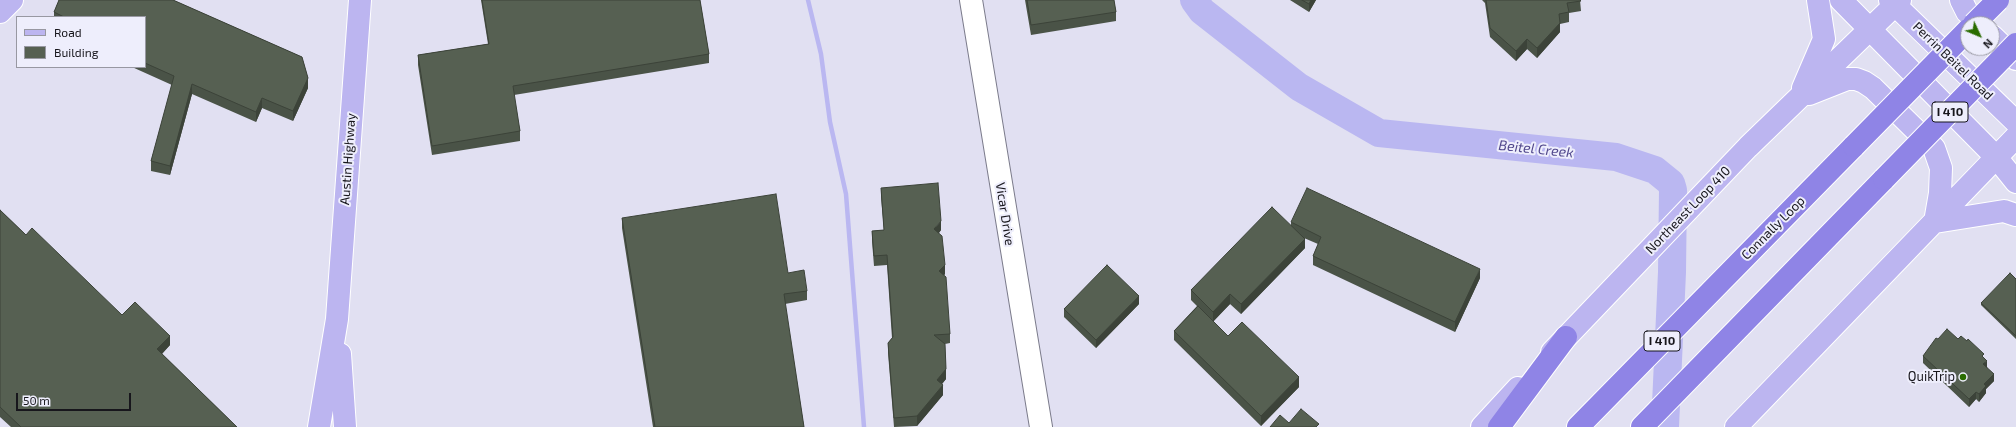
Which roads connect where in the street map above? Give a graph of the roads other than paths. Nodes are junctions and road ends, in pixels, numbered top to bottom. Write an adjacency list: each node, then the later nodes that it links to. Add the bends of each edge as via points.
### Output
1 (12, 0): 9 (main road)
2 (360, 0): 24 (main road, Austin Highway)
3 (970, 0): 30 (street, Vicar Drive)
4 (1818, 0): 17 (main road, via 1824,39)
5 (1841, 0): 12 (main road)
6 (1961, 0): 10 (main road)
7 (1998, 0): 11 (highway, bridge)
8 (1895, 2): 12 (main road, Northeast Loop 410); 18 (main road, Perrin Beitel Road)
9 (0, 12)
10 (1971, 16)
11 (1982, 16)
12 (1871, 29): 17 (main road, Northeast Loop 410); 20 (main road)
13 (1960, 38): 26 (highway, Connally Loop / I 410, bridge)
14 (2000, 44): 16 (main road)
15 (2016, 44): 33 (highway, I 410, bridge)
16 (2016, 60)
17 (1800, 96): 23 (main road, via 1847,79 1856,79 1873,88 1934,148 1941,168); 25 (main road, Northeast Loop 410)
18 (2016, 122)
19 (2016, 137): 20 (main road)
20 (1996, 157): 21 (main road); 23 (main road)
21 (2016, 182)
22 (2016, 215): 23 (main road, via 2004,211)
23 (1935, 222): 27 (main road)
24 (337, 319): 28 (main road, Austin Highway); 29 (main road, Austin Highway)
25 (1566, 337): 31 (main road, Northeast Loop 410); 32 (highway)
26 (1581, 423)
27 (1739, 424)
28 (319, 427)
29 (345, 427)
30 (1041, 427)
31 (1482, 427)
32 (1499, 427)
33 (1642, 427)

